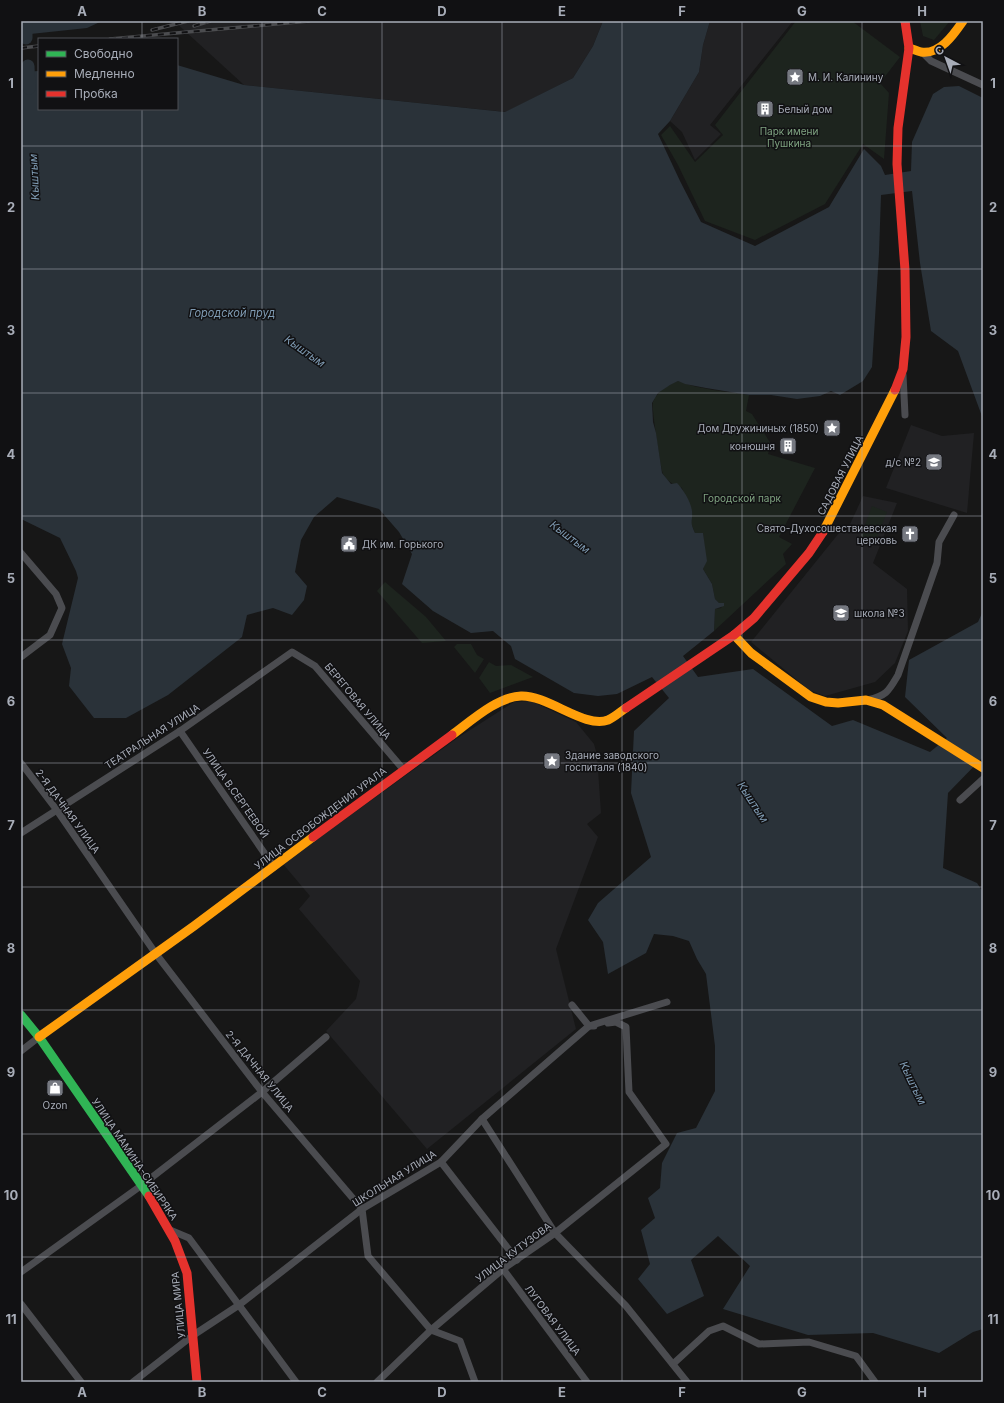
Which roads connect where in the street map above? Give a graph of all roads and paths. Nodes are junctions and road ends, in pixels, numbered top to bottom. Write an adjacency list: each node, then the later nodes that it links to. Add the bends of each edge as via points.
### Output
1 (905, 21): 3 (main road, САДОВАЯ УЛИЦА)
2 (964, 21): 4 (main road, via 946,43 931,51)
3 (909, 48): 4 (main road); 6 (main road, САДОВАЯ УЛИЦА, via 898,128 897,164 905,270 906,337)
4 (922, 52): 5 (street, via 931,61)
5 (983, 85)
6 (903, 369): 7 (street, САДОВАЯ УЛИЦА); 10 (main road, САДОВАЯ УЛИЦА, via 895,391 817,542 765,606)
7 (905, 415)
8 (954, 515): 14 (street, via 939,542 937,563 898,675 884,695)
9 (21, 553): 12 (street, via 56,594 62,608 50,635)
10 (734, 635): 13 (main road, САДОВАЯ УЛИЦА); 14 (main road, via 751,654 810,696 838,703)
11 (292, 652): 15 (street, ТЕАТРАЛЬНАЯ УЛИЦА); 18 (street, БЕРЕГОВАЯ УЛИЦА, via 315,666)
12 (21, 657)
13 (696, 661): 18 (main road, УЛИЦА ОСВОБОЖДЕНИЯ УРАЛА, via 613,718 599,722 536,698 509,698)
14 (866, 700): 17 (main road, via 883,705)
15 (180, 731): 21 (street, ТЕАТРАЛЬНАЯ УЛИЦА); 23 (street, УЛИЦА В.СЕРГЕЕВОЙ)
16 (21, 763): 21 (street, 2-Я ДАЧНАЯ УЛИЦА)
17 (981, 766)
18 (403, 770): 23 (main road, УЛИЦА ОСВОБОЖДЕНИЯ УРАЛА)
19 (983, 779): 20 (street)
20 (960, 800)
21 (56, 809): 22 (street, ТЕАТРАЛЬНАЯ УЛИЦА); 24 (street, 2-Я ДАЧНАЯ УЛИЦА)
22 (21, 833)
23 (274, 867): 24 (main road, УЛИЦА ОСВОБОЖДЕНИЯ УРАЛА)
24 (156, 954): 29 (main road, УЛИЦА ОСВОБОЖДЕНИЯ УРАЛА); 32 (street, 2-Я ДАЧНАЯ УЛИЦА)
25 (667, 1002): 28 (street, ШКОЛЬНАЯ УЛИЦА)
26 (572, 1005): 28 (street)
27 (21, 1014): 29 (main road, УЛИЦА МАМИНА-СИБИРЯКА)
28 (589, 1026): 33 (street, ШКОЛЬНАЯ УЛИЦА); 38 (street, УЛИЦА КУТУЗОВА, via 616,1022 626,1026 630,1092 666,1144)
29 (39, 1037): 31 (street, УЛИЦА ОСВОБОЖДЕНИЯ УРАЛА); 35 (main road, УЛИЦА МАМИНА-СИБИРЯКА)
30 (326, 1037): 32 (street)
31 (21, 1051)
32 (262, 1092): 35 (street); 36 (street, 2-Я ДАЧНАЯ УЛИЦА)
33 (482, 1119): 34 (street, ШКОЛЬНАЯ УЛИЦА); 38 (street)
34 (441, 1162): 36 (street, ШКОЛЬНАЯ УЛИЦА); 39 (street)
35 (142, 1185): 37 (main road, УЛИЦА МАМИНА-СИБИРЯКА); 41 (street)
36 (362, 1209): 43 (street, ШКОЛЬНАЯ УЛИЦА); 44 (street, via 368,1256)
37 (169, 1230): 43 (street, УЛИЦА МАМИНА-СИБИРЯКА, via 189,1238); 45 (main road, УЛИЦА МИРА, via 183,1256 187,1273)
38 (555, 1233): 39 (street, УЛИЦА КУТУЗОВА); 46 (street, via 626,1306)
39 (517, 1260): 40 (street, УЛИЦА КУТУЗОВА)
40 (503, 1269): 44 (street, УЛИЦА КУТУЗОВА); 53 (street, ЛУГОВАЯ УЛИЦА)
41 (21, 1272)
42 (21, 1304): 48 (street)
43 (239, 1305): 45 (street, ШКОЛЬНАЯ УЛИЦА); 51 (street, УЛИЦА МАМИНА-СИБИРЯКА)
44 (431, 1330): 47 (street, УЛИЦА КУТУЗОВА); 52 (street, via 460,1340)
45 (192, 1336): 49 (street, ШКОЛЬНАЯ УЛИЦА); 50 (main road, УЛИЦА МИРА)
46 (673, 1364): 54 (street); 55 (street, via 709,1331 723,1326 759,1344 809,1342 856,1356)
47 (382, 1380)
48 (81, 1382)
49 (133, 1382)
50 (197, 1382)
51 (296, 1382)
52 (475, 1382)
53 (587, 1382)
54 (687, 1382)
55 (875, 1382)

